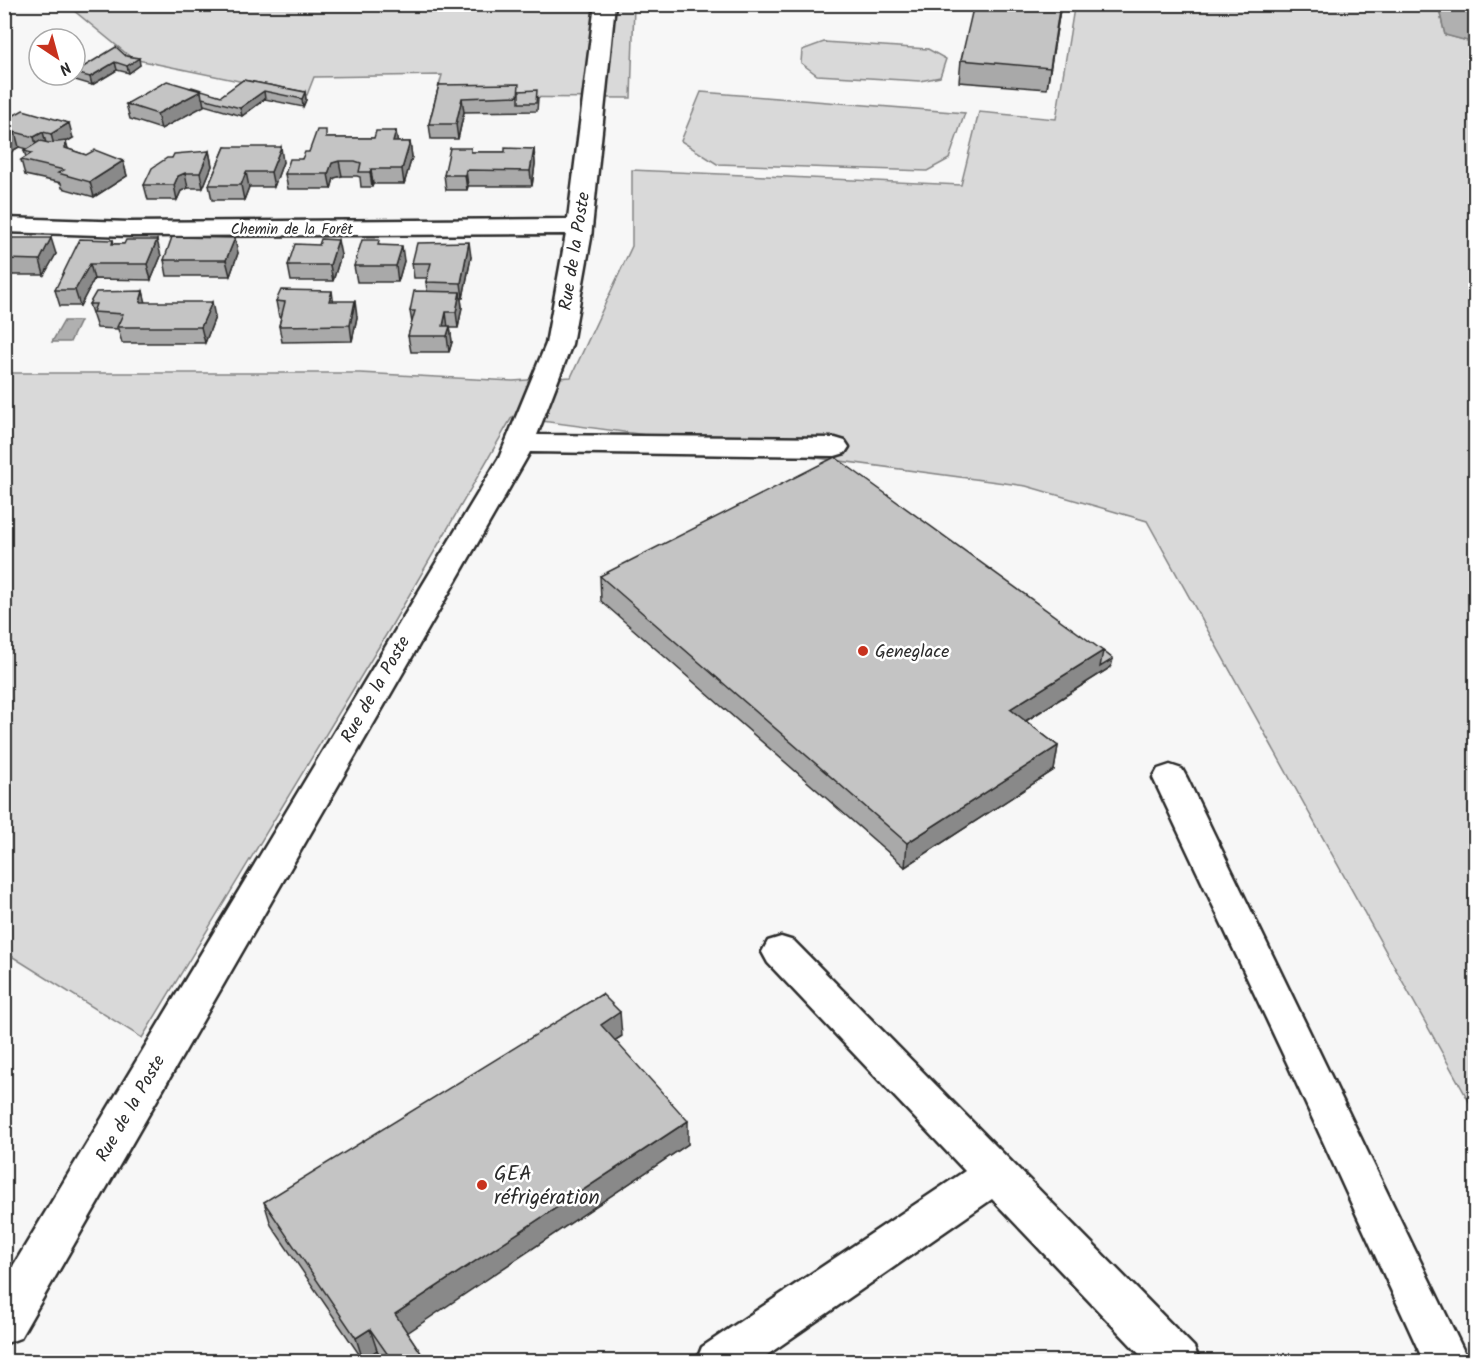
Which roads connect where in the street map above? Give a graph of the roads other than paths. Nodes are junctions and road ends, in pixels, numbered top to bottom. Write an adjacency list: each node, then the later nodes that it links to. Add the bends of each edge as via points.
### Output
1 (606, 4): 3 (street, Rue de la Poste)
2 (4, 225): 3 (street, Chemin de la Forêt, via 130,229)
3 (579, 226): 4 (street, Rue de la Poste, via 559,344)
4 (519, 443): 5 (street); 9 (street, Rue de la Poste)
5 (835, 447)
6 (1170, 778): 12 (street)
7 (781, 952): 8 (street)
8 (996, 1173): 10 (street); 11 (street)
9 (4, 1323)
10 (718, 1362)
11 (1178, 1362)
12 (1447, 1362)

